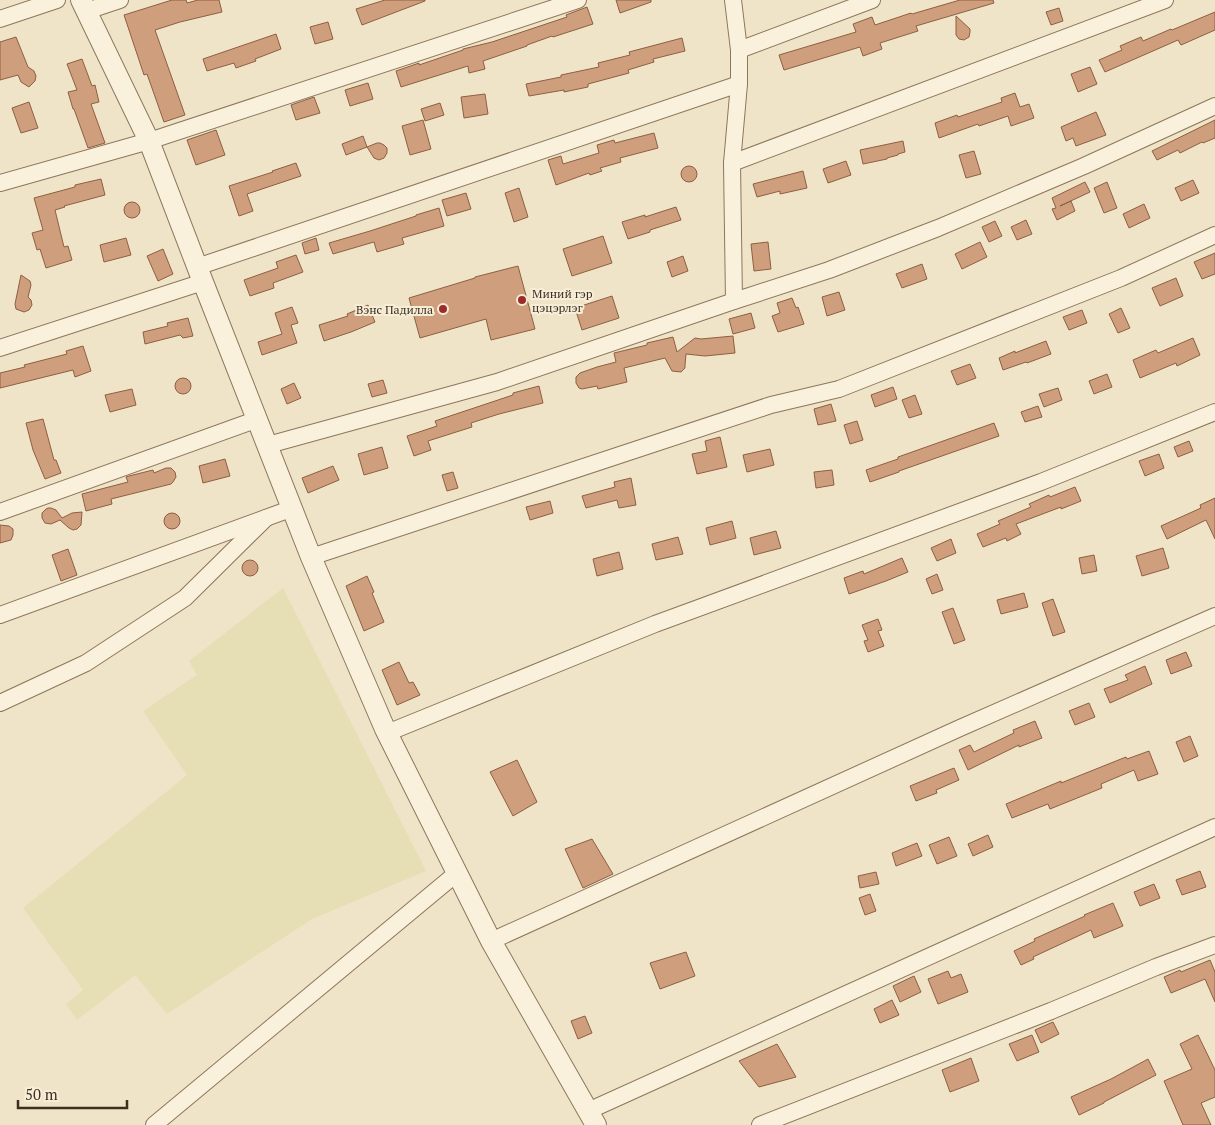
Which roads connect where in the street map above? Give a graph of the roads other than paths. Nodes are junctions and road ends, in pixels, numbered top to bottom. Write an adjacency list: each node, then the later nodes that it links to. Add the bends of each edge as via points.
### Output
1 (57, 0): 8 (street)
2 (120, 0): 7 (street)
3 (578, 0): 12 (street)
4 (733, 0): 9 (street)
5 (872, 0): 9 (street)
6 (1165, 0): 13 (street)
7 (84, 5): 12 (street)
8 (0, 18)
9 (739, 50): 10 (street)
10 (738, 84): 13 (street); 16 (street)
11 (1215, 106): 17 (street, via 938,228 829,270)
12 (148, 141): 14 (street); 16 (street)
13 (732, 164): 17 (street)
14 (0, 184)
15 (1215, 235): 25 (street, via 1121,278 839,389 771,405)
16 (200, 275): 18 (street); 20 (street)
17 (734, 301): 21 (street, via 497,382)
18 (0, 348)
19 (1215, 412): 29 (street, via 1042,482 655,624)
20 (258, 419): 21 (street); 23 (street)
21 (268, 445): 22 (street)
22 (293, 508): 24 (street); 25 (street)
23 (0, 512)
24 (266, 518): 26 (street); 28 (street, via 185,598 86,663)
25 (311, 557): 29 (street)
26 (0, 616)
27 (1215, 616): 32 (street)
28 (0, 703)
29 (387, 733): 31 (street)
30 (1215, 827): 34 (street)
31 (457, 873): 32 (street); 35 (street)
32 (491, 941): 34 (street)
33 (1215, 945): 36 (street)
34 (592, 1118)
35 (154, 1125)
36 (760, 1125)

